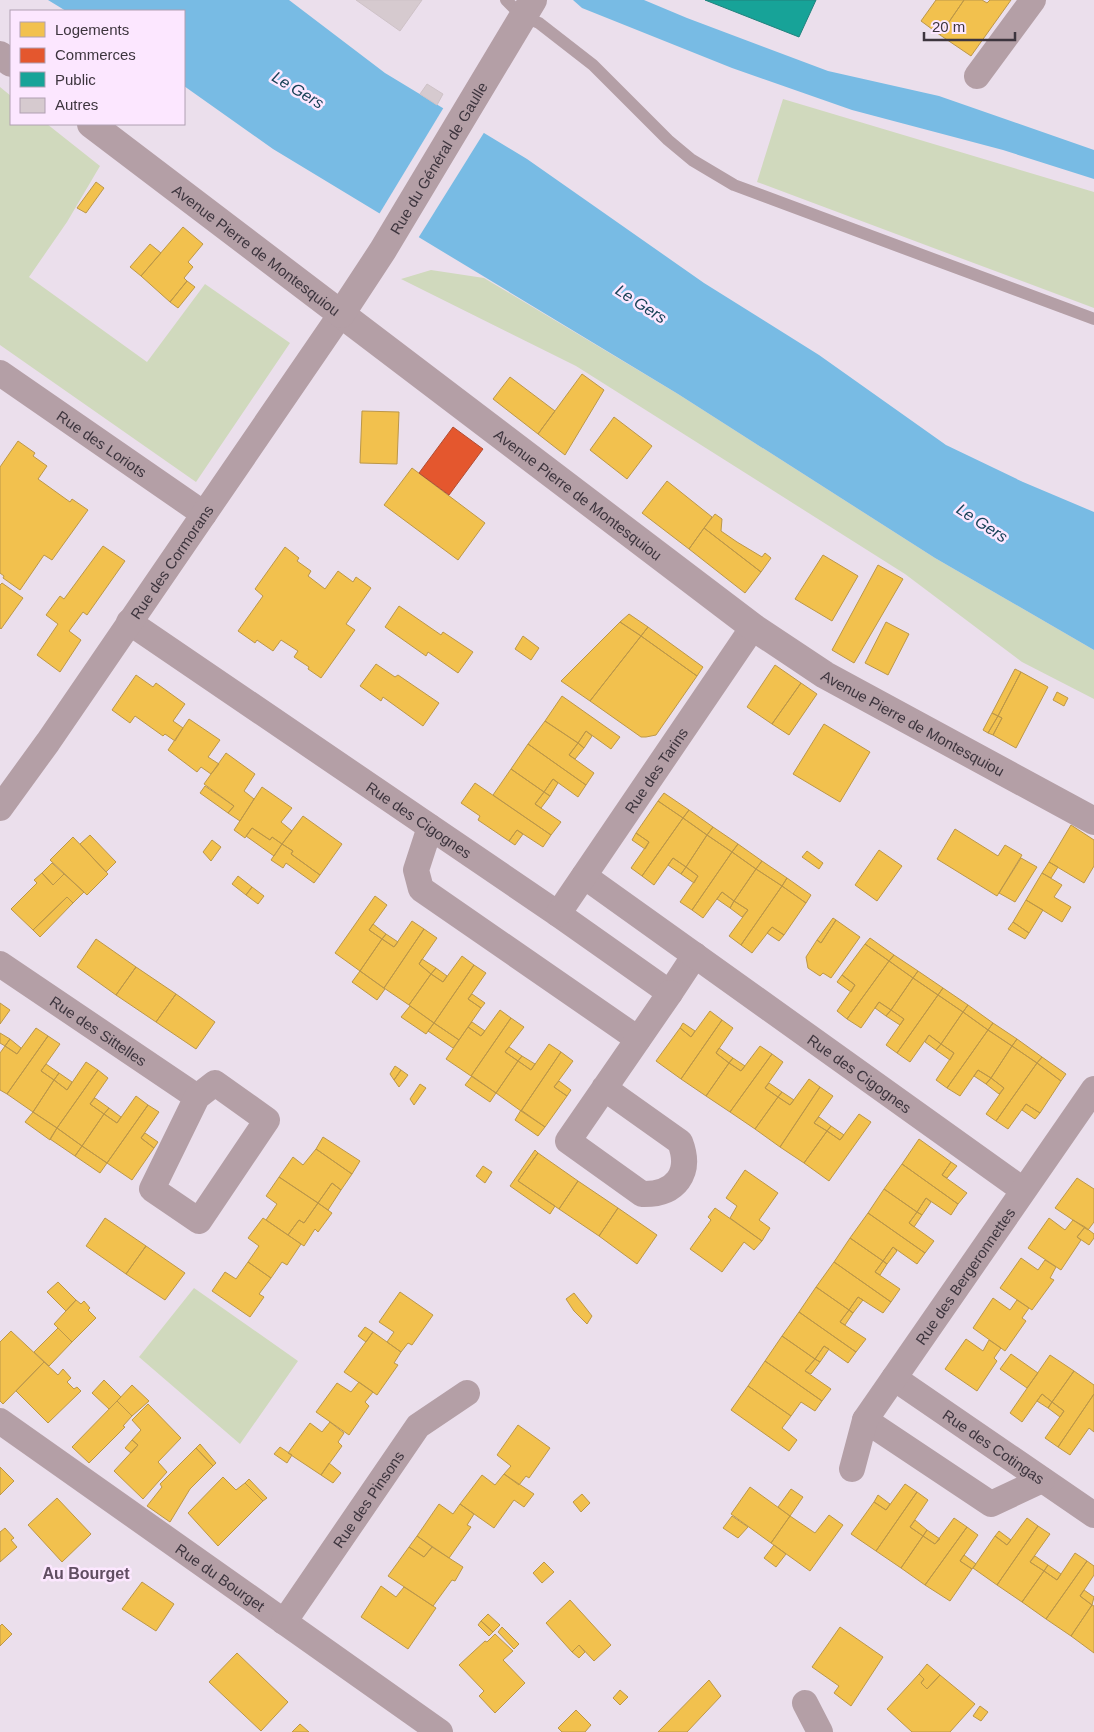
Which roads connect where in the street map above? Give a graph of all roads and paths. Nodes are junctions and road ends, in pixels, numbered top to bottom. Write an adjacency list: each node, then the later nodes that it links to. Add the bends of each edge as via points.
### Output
1 (1033, 0): 5 (street)
2 (520, 5): 7 (street, Rue du Général de Gaulle, via 476,97); 8 (lane, via 593,65 668,140 692,160 734,185)
3 (0, 55): 4 (street)
4 (10, 63)
5 (977, 76)
6 (92, 125): 7 (street, Avenue Pierre de Montesquiou)
7 (341, 314): 10 (street, Rue des Cormorans); 12 (street, Avenue Pierre de Montesquiou)
8 (1094, 319)
9 (0, 373): 10 (street, Rue des Loriots)
10 (204, 514): 11 (street, Rue des Cormorans)
11 (129, 622): 13 (street, Rue des Cormorans); 15 (street, Rue des Cigognes)
12 (753, 627): 14 (street, Avenue Pierre de Montesquiou, via 825,676); 16 (street, Rue des Tarins)
13 (0, 808)
14 (1094, 822)
15 (430, 827): 17 (street, Rue des Cigognes); 21 (street, via 416,870 421,889)
16 (584, 876): 17 (street, Rue des Tarins); 18 (street, Rue des Cigognes)
17 (558, 914): 20 (street, Rue des Cigognes)
18 (695, 955): 20 (street); 25 (street, Rue des Cigognes)
19 (0, 964): 24 (street, Rue des Sittelles)
20 (670, 992): 21 (street)
21 (638, 1039): 22 (street)
22 (604, 1088): 22 (street, via 680,1142 685,1154 684,1168 669,1190 656,1195 642,1194 568,1140)
23 (1094, 1088): 25 (street, Rue des Bergeronnettes)
24 (197, 1097): 24 (street, via 215,1083 267,1120 199,1221 152,1189)
25 (1024, 1190): 26 (street, Rue des Bergeronnettes)
26 (894, 1378): 28 (street, Rue des Bergeronnettes); 31 (street, Rue des Cotingas)
27 (467, 1393): 33 (street, Rue des Pinsons, via 418,1426)
28 (864, 1420): 30 (street, Rue des Bergeronnettes); 31 (street, via 991,1504)
29 (0, 1421): 33 (street, Rue du Bourget)
30 (852, 1469)
31 (1042, 1480): 32 (street, Rue des Cotingas)
32 (1094, 1515)
33 (284, 1622): 35 (street, Rue du Bourget)
34 (805, 1703): 36 (street)
35 (440, 1732)
36 (820, 1732)

